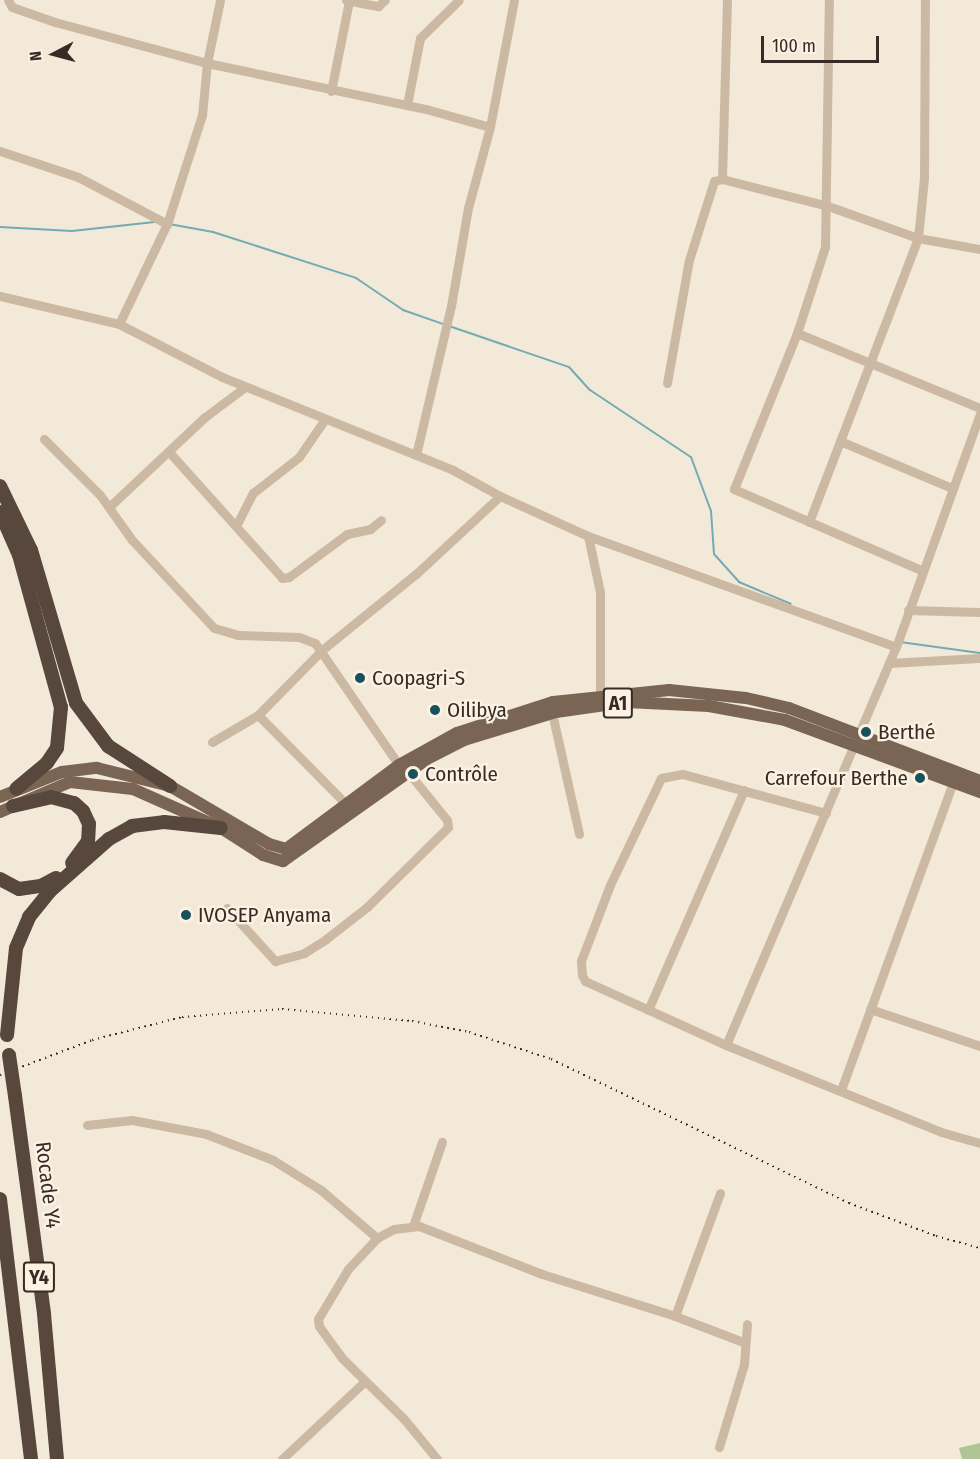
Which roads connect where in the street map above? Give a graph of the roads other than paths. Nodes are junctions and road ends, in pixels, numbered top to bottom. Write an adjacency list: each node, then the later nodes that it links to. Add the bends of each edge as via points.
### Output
1 (8, 0): 10 (street, via 12,6 55,22)
2 (220, 0): 10 (street)
3 (347, 0): 4 (street, via 378,6); 11 (street)
4 (385, 0)
5 (459, 0): 12 (street, via 420,39)
6 (514, 0): 13 (street)
7 (727, 0): 15 (street)
8 (829, 0): 16 (street)
9 (925, 0): 18 (street, via 924,178)
10 (207, 63): 11 (street); 17 (street, via 202,115)
11 (331, 91): 12 (street)
12 (407, 105): 13 (street)
13 (490, 127): 33 (street, via 468,208 452,306)
14 (0, 151): 17 (street, via 78,177)
15 (722, 179): 16 (street); 24 (street, via 714,181 711,188 689,260)
16 (828, 206): 18 (street); 22 (street, via 825,247)
17 (167, 224): 21 (street)
18 (918, 238): 19 (street); 23 (street)
19 (980, 249)
20 (0, 296): 21 (street)
21 (119, 324): 25 (street)
22 (797, 333): 23 (street); 40 (street, via 734,489)
23 (870, 365): 26 (street); 31 (street)
24 (667, 382)
25 (245, 387): 28 (street); 32 (street, via 205,417)
26 (980, 408)
27 (980, 414): 29 (street)
28 (325, 419): 33 (street); 41 (street, via 299,457 253,493)
29 (976, 437): 35 (street)
30 (44, 439): 37 (street)
31 (840, 441): 35 (street); 40 (street)
32 (170, 453): 37 (street); 41 (street)
33 (416, 455): 36 (street)
34 (0, 486): 58 (highway, via 31,550 76,703 108,746)
35 (952, 488): 43 (street)
36 (500, 496): 42 (street); 47 (street, via 416,573)
37 (109, 507): 47 (street, via 132,540 214,628 238,635 309,639)
38 (0, 512): 61 (highway, via 18,555 61,707 57,748 47,763)
39 (381, 520): 41 (street, via 370,529 347,534 289,577 282,578)
40 (809, 522): 43 (street)
41 (237, 524)
42 (588, 536): 46 (street); 50 (street, via 600,592)
43 (921, 570): 44 (street)
44 (908, 610): 45 (street); 46 (street)
45 (980, 612)
46 (896, 646): 49 (street)
47 (322, 650): 52 (street); 55 (street)
48 (980, 658): 49 (street)
49 (889, 663): 53 (street)
50 (600, 694): 53 (main road, A1, via 669,690 746,698 789,708); 55 (main road, A1, via 485,721)
51 (552, 713): 53 (main road, A1, via 626,702 699,705 785,720); 55 (main road, A1, via 464,740); 66 (street)
52 (258, 715): 54 (street); 62 (street)
53 (857, 739): 56 (main road, A1); 57 (main road, A1); 64 (street)
54 (212, 742)
55 (404, 768): 62 (main road, A1); 65 (main road, A1, via 283,861 263,855); 68 (street, via 447,820 448,827 367,907 304,953 275,961)
56 (980, 781)
57 (953, 782): 60 (main road, A1); 70 (street)
58 (171, 786): 61 (main road, A1, via 97,768 62,772); 62 (main road, A1, via 269,844 286,849)
59 (744, 790): 64 (street); 71 (street); 71 (street, via 682,774 661,778 610,885 581,961 582,975 585,981)
60 (980, 792)
61 (7, 793)
62 (346, 804)
63 (6, 809): 65 (main road, A1, via 54,787 90,782 133,789); 67 (highway, via 51,797 74,803 89,824 88,842 63,871 41,886 19,889)
64 (826, 813): 73 (street)
65 (221, 828): 72 (highway, via 164,822 132,825 109,839 50,891 29,917 16,948)
66 (579, 834)
67 (0, 879)
68 (227, 908)
69 (0, 989): 72 (highway, Rocade Y4 / Y4)
70 (870, 1009): 74 (street); 75 (street)
71 (648, 1010): 73 (street)
72 (7, 1035): 89 (highway, Rocade Y4 / Y4, bridge, via 44,1314)
73 (726, 1045): 75 (street)
74 (980, 1046)
75 (841, 1090): 78 (street, via 941,1132)
76 (87, 1125): 82 (street, via 132,1120 206,1134 273,1160 321,1190)
77 (442, 1142): 81 (street)
78 (980, 1143)
79 (720, 1193): 83 (street)
80 (0, 1198): 88 (highway, Y4)
81 (413, 1226): 82 (street, via 394,1229); 83 (street, via 542,1274)
82 (377, 1238): 86 (street, via 348,1269 318,1319 322,1334)
83 (675, 1316): 85 (street)
84 (747, 1324): 85 (street)
85 (743, 1342): 87 (street, via 744,1364)
86 (365, 1381): 90 (street); 91 (street)
87 (719, 1447)
88 (31, 1459)
89 (57, 1459)
90 (282, 1459)
91 (437, 1459)

